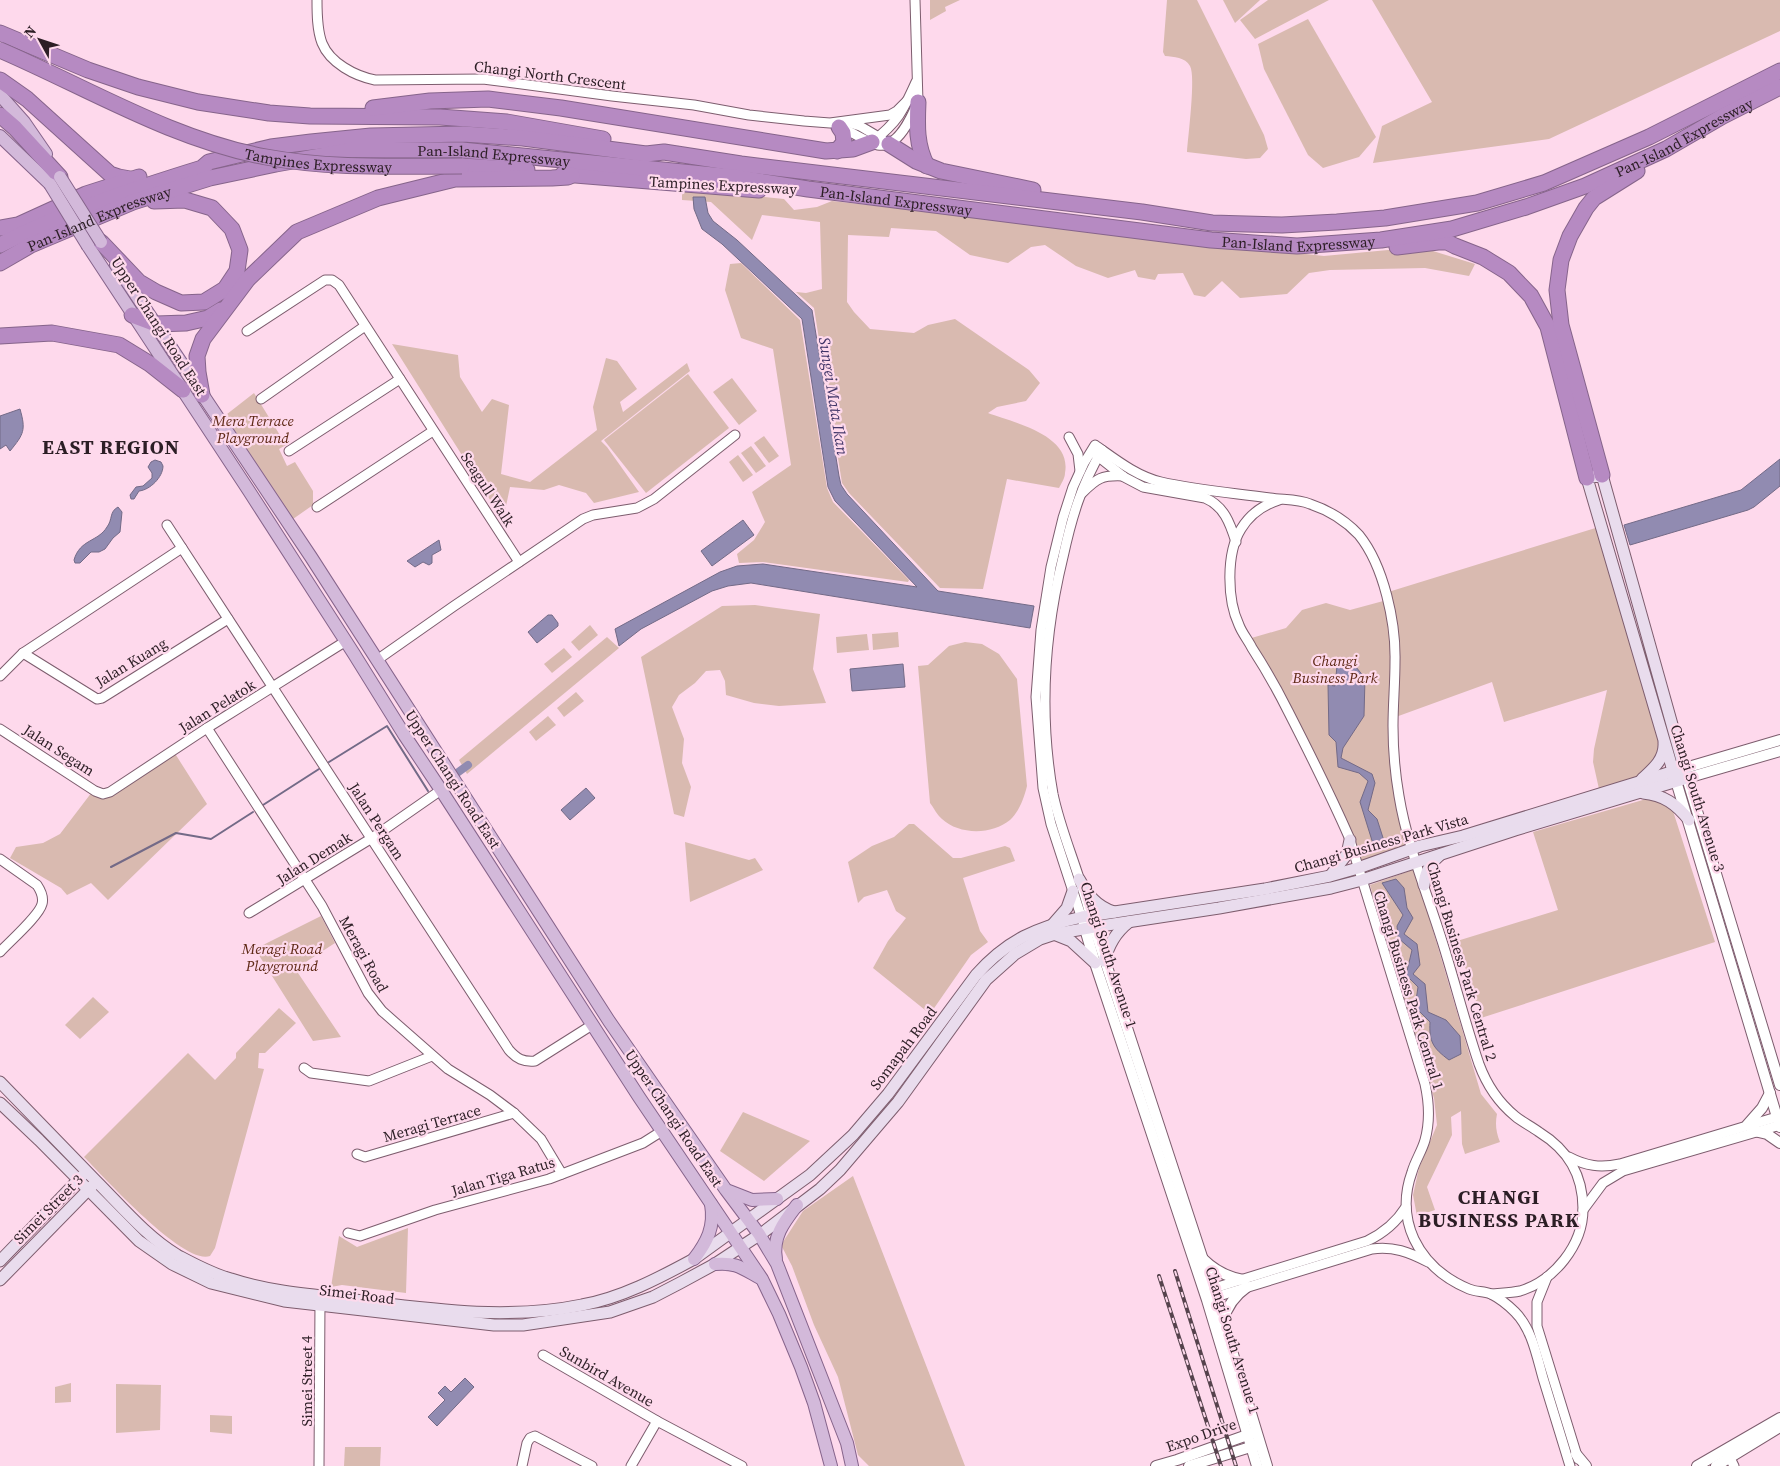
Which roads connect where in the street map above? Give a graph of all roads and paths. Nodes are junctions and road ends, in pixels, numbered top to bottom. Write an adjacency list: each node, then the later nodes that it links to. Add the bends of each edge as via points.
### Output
1 (317, 0): 14 (street, Changi North Crescent, via 322,43 344,68 363,78 483,79)
2 (915, 0): 11 (street, via 917,79)
3 (0, 32): 13 (highway, via 88,70 198,102 269,113)
4 (0, 50): 23 (highway, Tampines Expressway, bridge, via 173,128 265,157 316,164 462,166)
5 (1780, 62): 20 (highway, via 1681,113)
6 (1780, 71): 20 (highway)
7 (0, 80): 24 (highway, via 27,99 110,174)
8 (1780, 87): 17 (highway, Pan-Island Expressway)
9 (0, 95): 12 (main road)
10 (0, 102): 12 (main road)
11 (912, 102): 14 (street, Changi North Crescent, via 890,114); 16 (street, via 911,118 905,129); 22 (highway, via 917,138)
12 (6, 113): 25 (highway)
13 (350, 116): 18 (highway, via 377,107 488,99); 19 (highway, via 507,122)
14 (836, 124): 16 (street, Changi North Crescent); 18 (highway, via 843,132 844,142)
15 (0, 136): 25 (main road, Upper Changi Road East)
16 (880, 141): 18 (highway); 22 (highway)
17 (1666, 149): 32 (highway, Pan-Island Expressway, via 1576,189 1452,229 1381,240); 53 (highway, via 1594,198 1578,220 1561,260 1557,290 1560,326)
18 (836, 151)
19 (664, 152): 21 (highway, Pan-Island Expressway, via 646,154 523,138 445,134 311,142 271,147); 28 (highway, Pan-Island Expressway)
20 (1608, 156): 28 (highway, Pan-Island Expressway, via 1544,183 1476,203 1385,218 1247,225)
21 (209, 162): 24 (highway, via 202,160); 31 (highway, Pan-Island Expressway, via 202,168 134,188 24,232)
22 (927, 166): 28 (highway, via 956,175)
23 (572, 175): 26 (highway, Tampines Expressway, via 783,191); 34 (highway, via 455,179 378,198 297,232 248,279)
24 (132, 179): 29 (highway, via 86,194 18,225)
25 (55, 181): 30 (main road, Upper Changi Road East, bridge)
26 (808, 189): 27 (highway, Pan-Island Expressway, via 733,177 462,150 354,150 210,178); 32 (highway, Pan-Island Expressway, via 1212,240)
27 (133, 202): 30 (highway, via 185,200 212,208 232,229 240,250 237,271 225,289 204,302 181,303 140,282); 33 (highway, Pan-Island Expressway, via 31,245)
28 (1142, 212)
29 (0, 228)
30 (94, 244): 35 (main road, Upper Changi Road East); 36 (main road, Upper Changi Road East)
31 (0, 245)
32 (1297, 246): 53 (highway, via 1323,253 1447,242 1483,257 1509,273 1530,296 1548,327)
33 (0, 263)
34 (226, 307): 36 (highway, via 208,318); 44 (highway, via 203,339 197,356)
35 (132, 315): 36 (highway); 41 (main road, Upper Changi Road East)
36 (156, 324): 40 (main road, Upper Changi Road East)
37 (365, 326): 38 (street, Seagull Walk, via 339,285 325,280); 42 (street, Seagull Walk); 45 (street)
38 (247, 331)
39 (0, 336): 43 (highway, via 52,333 119,344)
40 (176, 355): 41 (main road, via 169,360); 44 (main road, Upper Changi Road East)
41 (167, 368): 43 (main road, Upper Changi Road East)
42 (400, 379): 46 (street, Seagull Walk); 49 (street)
43 (183, 390): 63 (main road, Upper Changi Road East)
44 (202, 394): 62 (main road, Upper Changi Road East)
45 (261, 399)
46 (433, 430): 56 (street); 60 (street, Seagull Walk)
47 (735, 435): 60 (street, via 654,499 637,508 592,515)
48 (1069, 437): 51 (street, via 1078,454)
49 (289, 451)
50 (1096, 451): 51 (street, Changi South Avenue 1); 52 (street); 54 (street, Changi South Avenue 1); 55 (street, Changi Business Park Central 2, via 1160,482)
51 (1080, 471): 94 (street, Changi South Avenue 1, via 1063,518 1051,567 1041,630 1036,697 1043,788)
52 (1124, 477): 54 (street, via 1101,477); 58 (street, via 1143,486 1206,498 1220,507)
53 (1595, 477): 73 (main road, Changi South Avenue 3); 77 (main road, Changi South Avenue 3)
54 (1078, 497): 90 (street, Changi South Avenue 1, via 1054,593 1044,696 1053,795)
55 (1282, 500): 58 (street, Changi Business Park Central 1, via 1257,511 1240,531); 84 (street, Changi Business Park Central 2, via 1310,503 1343,521 1360,536 1381,578 1394,640 1396,772)
56 (317, 506)
57 (167, 525): 59 (street, Jalan Pergam)
58 (1236, 542): 83 (street, Changi Business Park Central 1, via 1230,588 1238,625 1285,705)
59 (182, 548): 61 (street, Jalan Pergam); 64 (street)
60 (519, 562): 66 (street)
61 (228, 619): 64 (street, Jalan Kuang, via 97,699); 69 (street, Jalan Pergam)
62 (364, 640): 65 (main road, via 360,650); 66 (main road, Upper Changi Road East)
63 (346, 641): 65 (main road, Upper Changi Road East); 69 (street, Jalan Pelatok)
64 (23, 653): 67 (street)
65 (354, 654): 68 (main road, Upper Changi Road East)
66 (377, 660): 68 (main road, via 370,669); 70 (main road, Upper Changi Road East)
67 (0, 676)
68 (369, 678): 74 (main road, Upper Changi Road East)
69 (273, 687): 71 (street, Jalan Pelatok); 82 (street, Jalan Pergam)
70 (418, 725): 74 (main road, via 410,732); 100 (main road, Upper Changi Road East)
71 (207, 728): 80 (street, Jalan Pelatok); 91 (street, Meragi Road)
72 (0, 729): 80 (street, Jalan Segam)
73 (1664, 736): 77 (main road, Changi South Avenue 3); 78 (main road, via 1661,758)
74 (408, 740): 79 (main road, Upper Changi Road East)
75 (1780, 740): 77 (street)
76 (1780, 751): 77 (street)
77 (1681, 774): 78 (main road, Changi Business Park Vista); 81 (street, Changi South Avenue 3); 108 (street, Changi South Avenue 3)
78 (1639, 787): 81 (main road, via 1665,798); 84 (main road, Changi Business Park Vista); 85 (main road, Changi Business Park Vista)
79 (441, 790): 82 (street, Jalan Demak); 102 (main road, Upper Changi Road East)
80 (103, 794)
81 (1689, 820): 109 (street, Changi South Avenue 3)
82 (372, 838): 91 (street, Jalan Demak); 104 (street, Jalan Pergam, via 516,1058 535,1061)
83 (1350, 840): 88 (street, Changi Business Park Central 1); 89 (main road, via 1348,854)
84 (1412, 848): 87 (street, Changi Business Park Central 2); 88 (main road, Changi Business Park Vista)
85 (1441, 854): 87 (main road, Changi Business Park Vista); 93 (main road, via 1427,870)
86 (0, 859): 101 (street, via 37,885 42,900 39,913)
87 (1416, 862): 92 (main road, Changi Business Park Vista); 93 (street, Changi Business Park Central 2)
88 (1358, 868): 89 (main road, Changi Business Park Vista); 92 (street, Changi Business Park Central 1)
89 (1330, 876): 95 (main road, Changi Business Park Vista)
90 (1079, 879): 95 (main road, via 1093,901); 97 (street, Changi South Avenue 1)
91 (305, 880): 96 (street, Jalan Demak); 105 (street, Meragi Road, via 375,1003)
92 (1362, 880): 98 (main road, Changi Business Park Vista, via 1305,893); 127 (street, Changi Business Park Central 1, via 1429,1108 1425,1139 1412,1171)
93 (1424, 885): 117 (street, Changi Business Park Central 2, via 1484,1076 1516,1117 1541,1132)
94 (1073, 891): 97 (street, Changi South Avenue 1); 99 (main road)
95 (1115, 912): 97 (main road, Changi Business Park Vista)
96 (249, 913)
97 (1088, 922): 98 (main road, Changi Business Park Vista); 99 (main road, Somapah Road); 103 (street, Changi South Avenue 1)
98 (1130, 922): 103 (main road, via 1114,936)
99 (1054, 929): 103 (main road); 124 (main road, Somapah Road, via 1024,936 988,962 853,1135 810,1175); 126 (main road, Somapah Road, via 1027,946 986,980 872,1134 820,1189)
100 (555, 938): 102 (main road, via 548,947); 123 (main road, Upper Changi Road East)
101 (0, 952)
102 (547, 955): 104 (main road, Upper Changi Road East)
103 (1099, 962): 136 (street, Changi South Avenue 1); 146 (street, Changi South Avenue 1)
104 (592, 1025): 114 (main road, Upper Changi Road East)
105 (432, 1056): 106 (street, via 369,1081 311,1073); 111 (street, Meragi Road)
106 (304, 1068)
107 (0, 1082): 118 (main road, Simei Road)
108 (1780, 1085)
109 (1770, 1093): 112 (street, Changi South Avenue 3); 113 (street)
110 (0, 1103): 120 (main road, Simei Road)
111 (514, 1113): 116 (street, Meragi Terrace, via 365,1157); 119 (street, Meragi Road, via 541,1139)
112 (1779, 1122): 113 (street)
113 (1751, 1128): 115 (street); 117 (street, via 1620,1164 1594,1166); 128 (street, via 1624,1171 1603,1183)
114 (662, 1132): 119 (street, Jalan Tiga Ratus); 125 (main road, Upper Changi Road East)
115 (1780, 1143)
116 (357, 1154)
117 (1569, 1157): 128 (street, Changi Business Park Central 2, via 1580,1181)
118 (86, 1170): 120 (main road, Simei Street 3); 121 (main road, Simei Road)
119 (562, 1174): 130 (street, Jalan Tiga Ratus, via 435,1210 360,1236)
120 (78, 1180): 122 (main road, Simei Road); 137 (main road, Simei Street 3)
121 (97, 1181): 122 (main road, Simei Street 3); 133 (main road, Simei Road)
122 (88, 1190): 133 (main road, Simei Road); 143 (main road, Simei Street 3)
123 (726, 1190): 124 (main road, via 752,1200); 129 (main road, Upper Changi Road East)
124 (777, 1199): 129 (main road, Somapah Road)
125 (711, 1203): 131 (main road, Upper Changi Road East); 135 (main road, via 711,1231)
126 (797, 1205): 132 (main road, Somapah Road); 140 (main road, via 778,1234 774,1248)
127 (1406, 1207): 138 (street, Changi Business Park Central 1, via 1414,1239); 144 (street, via 1393,1225 1380,1235)
128 (1583, 1210): 141 (street, Changi Business Park Central 2, via 1579,1235 1560,1265)
129 (750, 1220): 131 (main road, Simei Road); 132 (main road, Upper Changi Road East)
130 (348, 1232)
131 (732, 1232): 134 (main road, Upper Changi Road East); 135 (main road, Simei Road)
132 (760, 1234): 134 (main road, Simei Road); 140 (main road, Upper Changi Road East)
133 (142, 1236): 147 (main road, Simei Road, via 231,1280)
134 (742, 1246): 139 (main road, Simei Road); 142 (main road, Upper Changi Road East)
135 (694, 1259): 147 (main road, Simei Road, via 600,1301 523,1313 495,1314)
136 (1202, 1259): 144 (street, via 1220,1273); 146 (street, Changi South Avenue 1)
137 (0, 1260)
138 (1428, 1262): 144 (street, via 1408,1252 1372,1248); 145 (street, Changi Business Park Central 1, via 1444,1276)
139 (715, 1264): 142 (main road, via 739,1266); 147 (main road, Simei Road, via 653,1296 610,1312 523,1324 491,1324)
140 (777, 1264): 164 (main road, Upper Changi Road East, via 847,1443)
141 (1547, 1277): 145 (street, Changi Business Park Central 2, via 1519,1291); 155 (street, via 1537,1302 1537,1326)
142 (762, 1279): 163 (main road, Upper Changi Road East, via 814,1403)
143 (0, 1280)
144 (1245, 1284): 146 (street); 148 (street, via 1230,1303)
145 (1491, 1294): 168 (street, Changi Business Park Central 1, via 1515,1312 1527,1330)
146 (1209, 1295): 148 (street, Changi South Avenue 1); 153 (street, Changi South Avenue 1)
147 (320, 1300): 158 (street, Simei Street 4)
148 (1223, 1321): 153 (street, Changi South Avenue 1)
149 (543, 1355): 151 (street, Sunbird Avenue)
150 (1780, 1418): 157 (street)
151 (657, 1421): 161 (street, Sunbird Avenue); 162 (street, Sunbird Avenue)
152 (1780, 1427): 157 (street)
153 (1251, 1434): 154 (street, Changi South Avenue 1); 156 (street, Expo Drive)
154 (1255, 1446): 156 (street, Expo Drive); 166 (street, Changi South Avenue 1); 167 (street, Changi South Avenue 1)
155 (1576, 1454): 169 (street); 170 (street)
156 (1194, 1460): 165 (street, Expo Drive, via 1177,1460)
157 (1725, 1460): 171 (street)
158 (319, 1466)
159 (522, 1466): 160 (street, via 527,1443 535,1436)
160 (592, 1466)
161 (631, 1466)
162 (742, 1466)
163 (831, 1466)
164 (852, 1466)
165 (1156, 1466)
166 (1256, 1466)
167 (1267, 1466)
168 (1570, 1466)
169 (1580, 1466)
170 (1586, 1466)
171 (1697, 1466)

